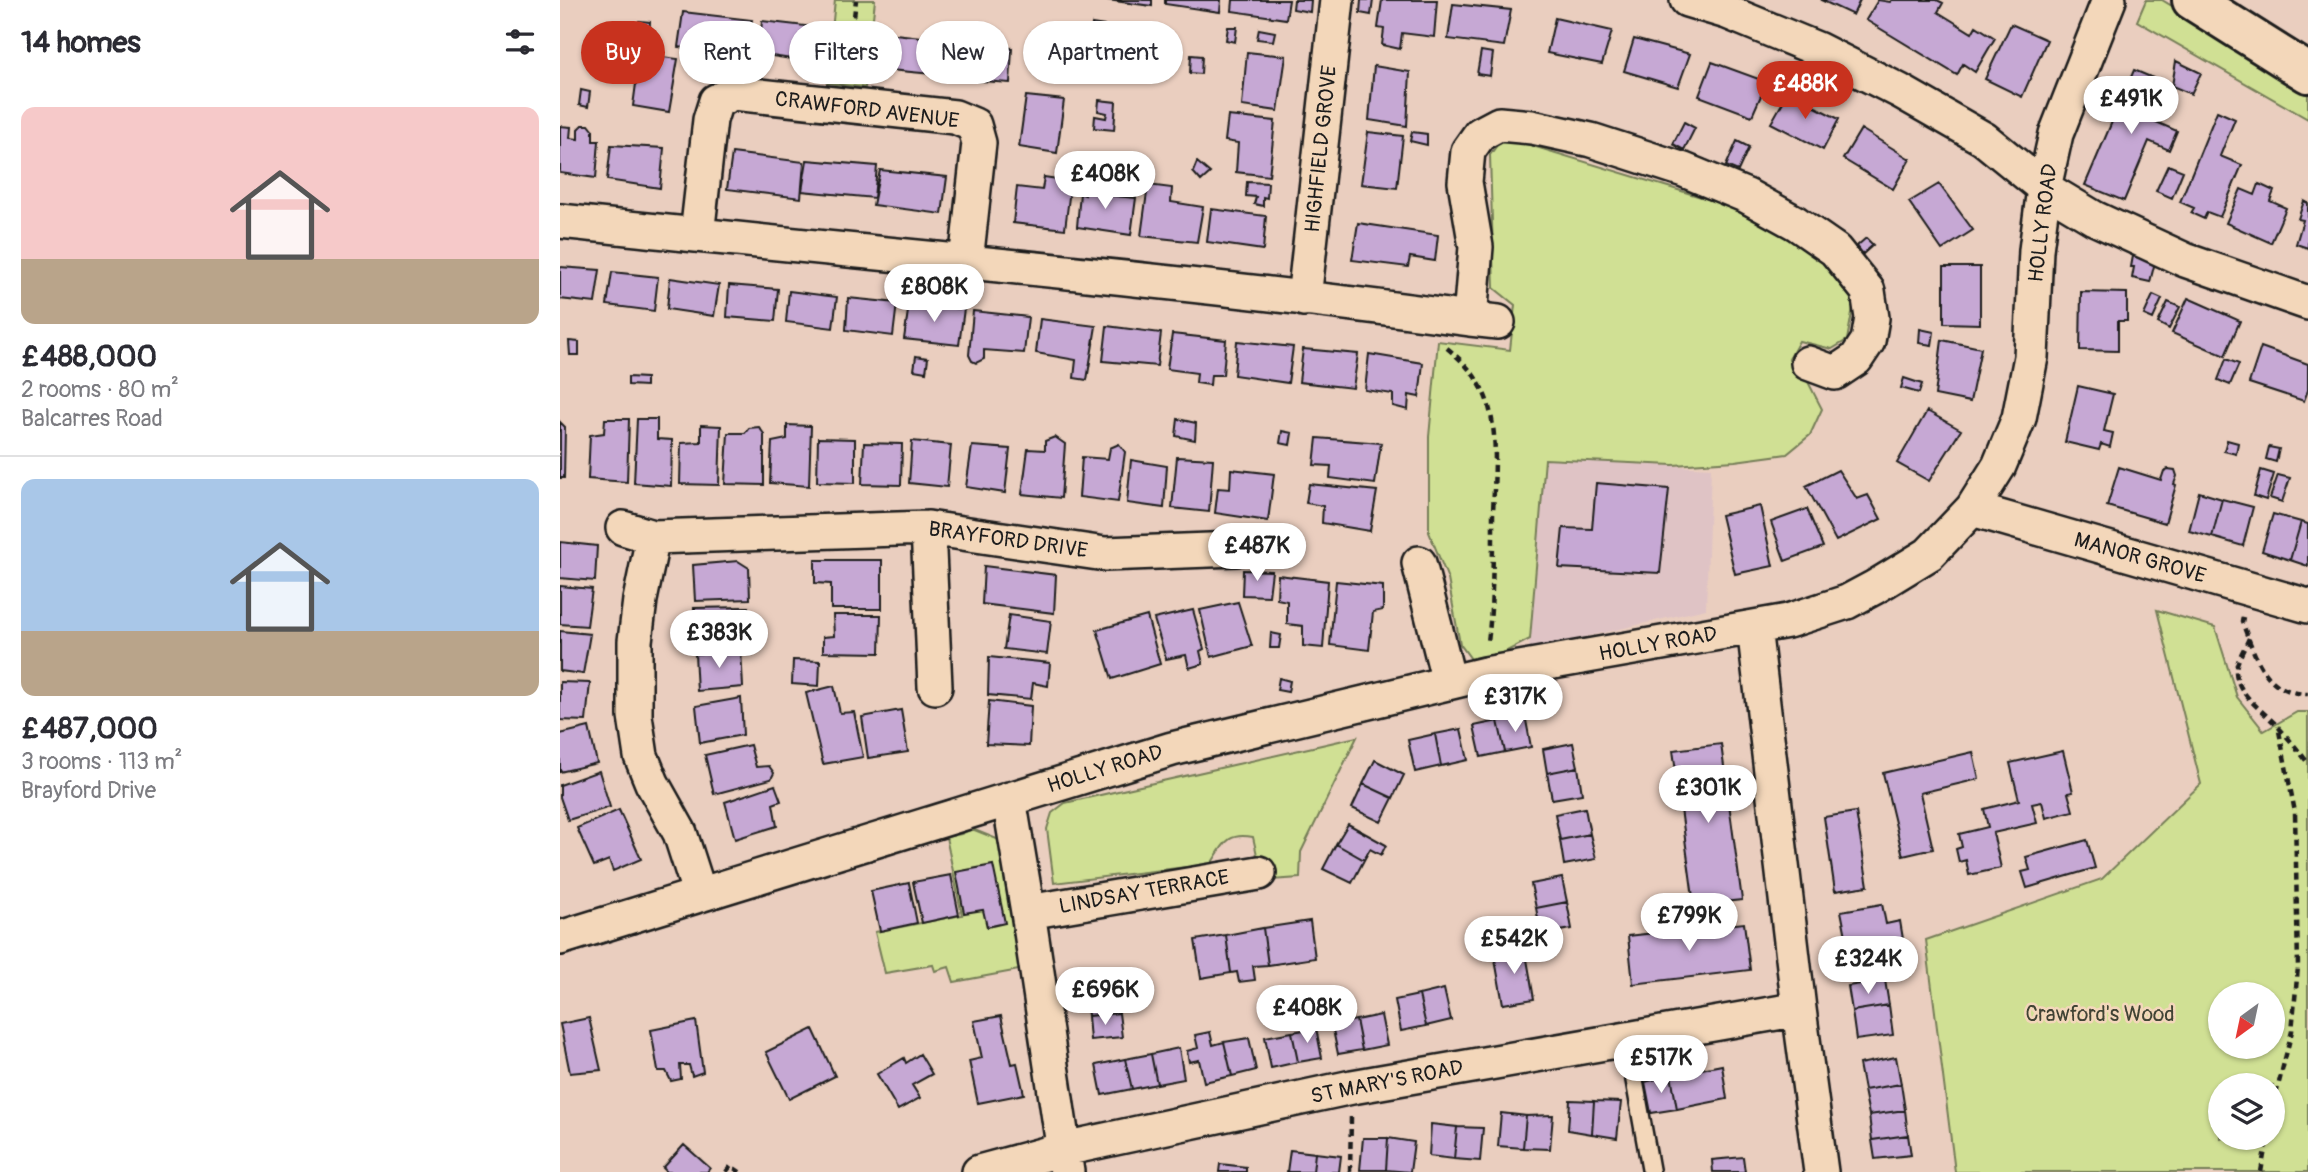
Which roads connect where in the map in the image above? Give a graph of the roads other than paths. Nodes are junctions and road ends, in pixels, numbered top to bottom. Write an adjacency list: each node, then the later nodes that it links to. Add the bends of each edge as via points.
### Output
1 (1338, 0): 10 (street, HIGHFIELD GROVE)
2 (1687, 0): 6 (street, via 1817,49 1900,91 1983,139)
3 (2109, 0): 6 (street, HOLLY ROAD, via 2056,134)
4 (2192, 0): 5 (main road)
5 (2308, 73)
6 (2044, 188): 11 (street, via 2094,218); 13 (street, HOLLY ROAD, via 2031,357 2018,418 1999,466)
7 (560, 221): 8 (street)
8 (697, 235): 9 (street); 9 (street, CRAWFORD AVENUE, via 710,120 716,101 733,93 954,117 975,125 979,143)
9 (966, 262): 10 (street)
10 (1304, 299): 12 (street, via 1484,321 1465,182 1468,152 1480,134 1499,124 1532,127 1591,140 1684,170 1747,196 1835,250 1868,291 1872,318 1868,341 1856,359)
11 (2306, 310)
12 (1824, 377)
13 (1972, 509): 17 (street, MANOR GROVE); 18 (street, HOLLY ROAD, via 1928,554 1847,603)
14 (928, 528): 15 (street, BRAYFORD DRIVE, via 1105,554); 20 (street); 23 (street, BRAYFORD DRIVE, via 638,533 635,716 642,756 680,833)
15 (1236, 550)
16 (1419, 563): 19 (street)
17 (2308, 606)
18 (1754, 627): 19 (street, HOLLY ROAD); 26 (street)
19 (1449, 682): 21 (street, HOLLY ROAD, via 1172,749)
20 (935, 687)
21 (1009, 799): 23 (street, HOLLY ROAD); 24 (street)
22 (1259, 873): 24 (street, LINDSAY TERRACE)
23 (700, 895): 25 (street, HOLLY ROAD)
24 (1028, 912): 28 (street)
25 (560, 938)
26 (1799, 1009): 27 (street, ST MARY'S ROAD); 31 (street)
27 (1627, 1040): 28 (street, ST MARY'S ROAD, via 1352,1087); 30 (lane)
28 (1066, 1160): 29 (street, ST MARY'S ROAD)
29 (979, 1172)
30 (1651, 1172)
31 (1821, 1172)

